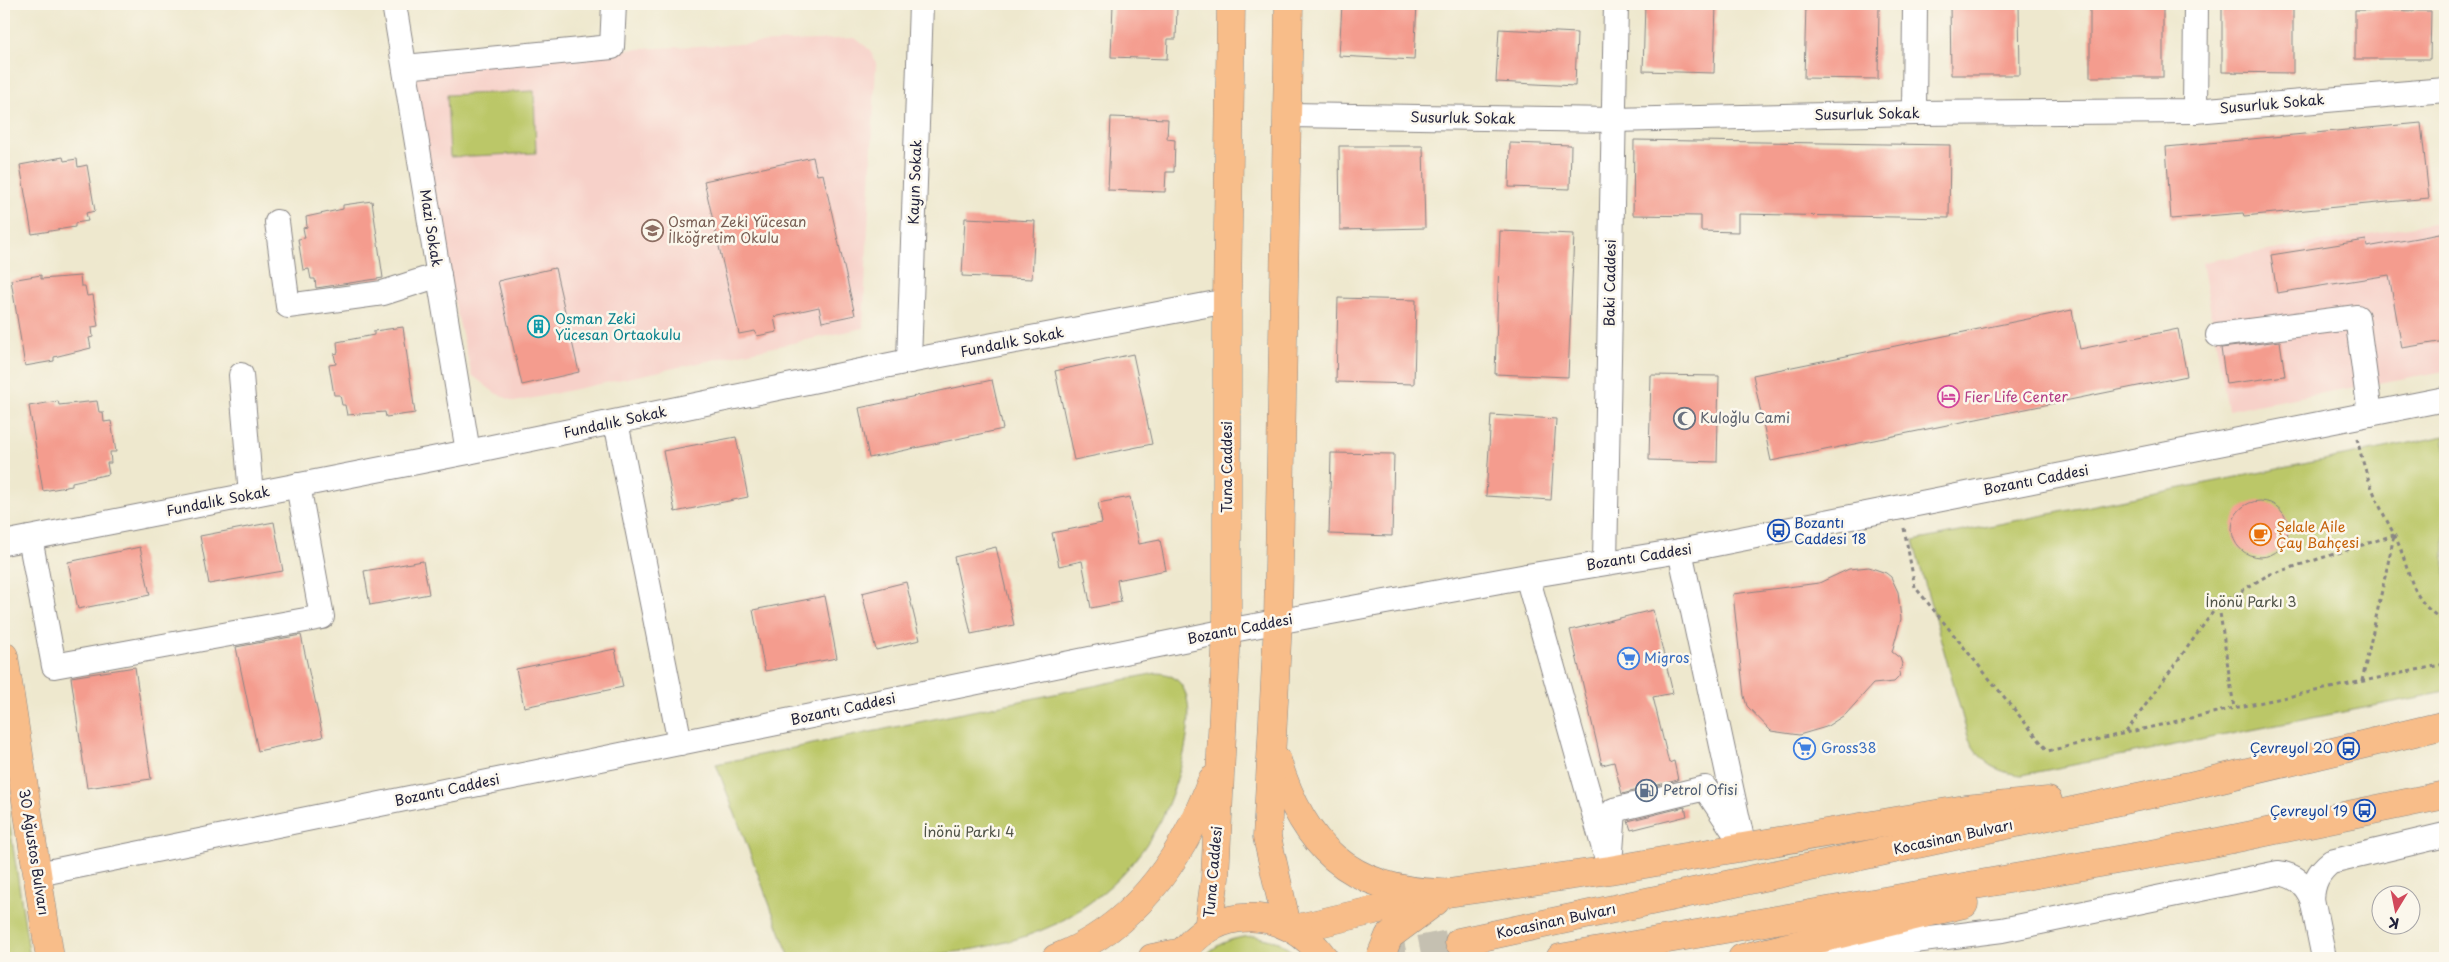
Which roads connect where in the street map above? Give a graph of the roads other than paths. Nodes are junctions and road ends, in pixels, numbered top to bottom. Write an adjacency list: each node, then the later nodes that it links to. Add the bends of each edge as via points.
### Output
1 (394, 4): 9 (street, Mazi Sokak)
2 (614, 4): 9 (street, via 612,47)
3 (921, 4): 19 (street, Kayın Sokak)
4 (1231, 4): 17 (main road, Tuna Caddesi)
5 (1289, 4): 13 (main road)
6 (1616, 4): 14 (street, Baki Caddesi)
7 (1915, 4): 12 (street)
8 (2196, 4): 11 (street)
9 (405, 67): 16 (street, Mazi Sokak)
10 (2445, 90): 11 (street, Susurluk Sokak)
11 (2195, 111): 12 (street, Susurluk Sokak)
12 (1914, 113): 14 (street, Susurluk Sokak)
13 (1289, 115): 14 (street, Susurluk Sokak); 32 (main road)
14 (1613, 120): 30 (street, Baki Caddesi)
15 (276, 222): 16 (street, via 288,306 382,293)
16 (439, 275): 24 (street, Mazi Sokak)
17 (1227, 301): 19 (street, Fundalık Sokak); 33 (main road, Tuna Caddesi)
18 (2218, 335): 22 (street, via 2357,317)
19 (909, 361): 23 (street, Fundalık Sokak)
20 (241, 375): 26 (street)
21 (2445, 399): 22 (street, Bozantı Caddesi)
22 (2362, 416): 29 (street, Bozantı Caddesi)
23 (616, 422): 24 (street, Fundalık Sokak); 36 (street)
24 (468, 452): 25 (street, Fundalık Sokak)
25 (298, 485): 26 (street, Fundalık Sokak); 27 (street, via 322,617 54,666)
26 (251, 495): 27 (street, Fundalık Sokak)
27 (30, 538): 28 (street, Fundalık Sokak)
28 (4, 543)
29 (1680, 551): 30 (street, Bozantı Caddesi); 43 (street)
30 (1605, 562): 31 (street, Bozantı Caddesi)
31 (1527, 576): 32 (street, Bozantı Caddesi); 44 (street)
32 (1278, 622): 33 (street, Bozantı Caddesi); 37 (main road)
33 (1227, 630): 36 (street, Bozantı Caddesi); 38 (main road, Tuna Caddesi)
34 (4, 656): 45 (main road, 30 Ağustos Bulvarı)
35 (2445, 725): 39 (main road, Kocasinan Bulvarı)
36 (680, 743): 45 (street, Bozantı Caddesi)
37 (1272, 745): 46 (main road, via 1293,804 1308,831 1326,851 1354,870 1388,885); 48 (main road, via 1267,837)
38 (1221, 749): 49 (main road, Tuna Caddesi, via 1215,878); 53 (main road, via 1214,777 1192,829 1159,881 1133,910 1104,933)
39 (2189, 786): 43 (main road, via 1965,809); 50 (main road, Kocasinan Bulvarı)
40 (2445, 795): 42 (main road)
41 (2445, 835): 47 (street, via 2331,862 2315,880)
42 (2213, 843): 57 (main road); 58 (main road)
43 (1744, 848): 44 (main road); 44 (street, via 1705,788 1614,810)
44 (1610, 870): 46 (main road)
45 (38, 874): 52 (main road, 30 Ağustos Bulvarı)
46 (1448, 893): 48 (main road); 56 (main road, via 1389,936)
47 (2312, 899): 59 (street, via 2303,883 2296,878 2269,873 2002,930); 60 (street)
48 (1291, 927): 49 (main road, via 1271,920 1247,918 1222,922); 55 (main road, via 1313,944)
49 (1208, 930): 51 (main road, via 1194,939)
50 (1458, 942)
51 (1181, 955): 54 (main road)
52 (50, 958)
53 (1056, 958)
54 (1152, 958)
55 (1324, 958)
56 (1380, 958)
57 (1560, 958)
58 (1742, 958)
59 (1774, 958)
60 (2324, 958)

